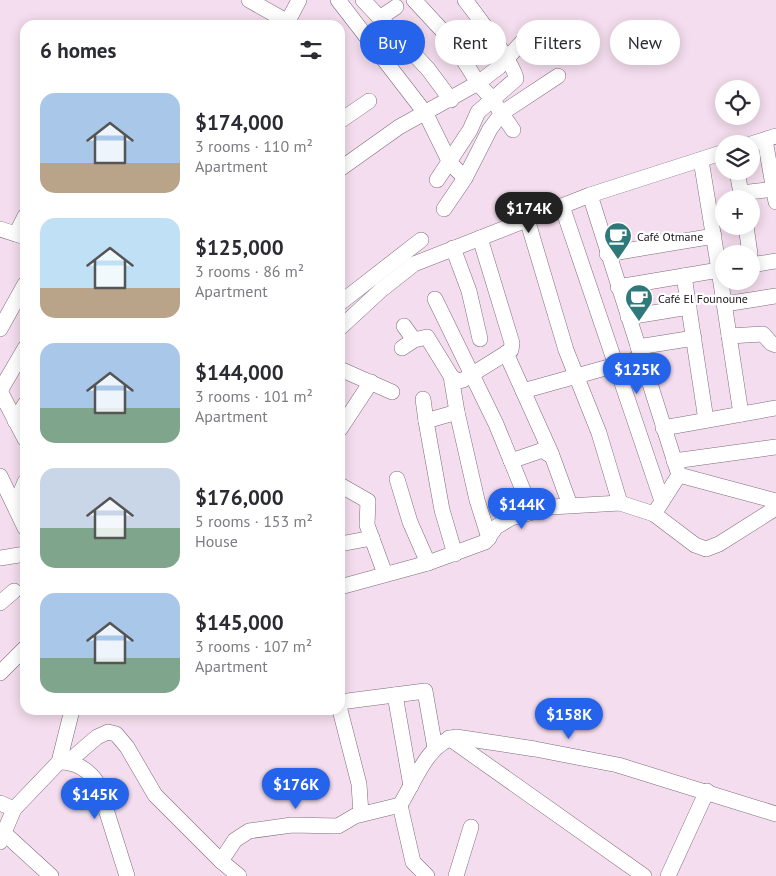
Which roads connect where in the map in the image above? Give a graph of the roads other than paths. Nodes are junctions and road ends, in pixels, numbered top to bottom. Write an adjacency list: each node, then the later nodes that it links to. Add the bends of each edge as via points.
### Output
1 (248, 0): 9 (street)
2 (299, 0): 10 (street)
3 (338, 0): 22 (street)
4 (363, 0): 8 (street)
5 (414, 0): 17 (street, via 451,40)
6 (465, 0): 11 (street)
7 (396, 7): 8 (street)
8 (381, 17): 19 (street)
9 (280, 20)
10 (289, 20)
11 (480, 20)
12 (516, 47): 13 (street)
13 (506, 56)
14 (506, 60): 18 (street, via 513,68 516,79)
15 (500, 65): 17 (street)
16 (558, 76): 21 (street)
17 (478, 83): 18 (street); 19 (street)
18 (492, 98): 21 (street); 28 (street, via 478,112)
19 (451, 100): 22 (street)
20 (369, 101): 23 (street)
21 (502, 113): 24 (street); 30 (street, via 490,129)
22 (426, 114): 28 (street); 29 (street, via 399,127)
23 (345, 118)
24 (513, 130)
25 (764, 140): 34 (street)
26 (715, 155): 27 (street)
27 (701, 160): 32 (street); 40 (street)
28 (450, 163): 30 (street); 31 (street)
29 (345, 165)
30 (465, 178): 36 (street)
31 (437, 180)
32 (590, 195): 35 (street); 45 (street)
33 (760, 195): 34 (street)
34 (775, 195)
35 (562, 206): 37 (street); 73 (street)
36 (444, 209)
37 (527, 218): 41 (street); 77 (street)
38 (0, 229): 39 (street)
39 (20, 236)
40 (714, 236): 43 (street); 45 (street)
41 (480, 238): 44 (street); 69 (street, via 512,343)
42 (421, 240): 50 (street)
43 (716, 245)
44 (454, 248): 52 (street, via 414,264); 66 (street, via 469,291)
45 (608, 254): 51 (street)
46 (776, 260): 47 (street)
47 (760, 261)
48 (715, 271): 49 (street)
49 (684, 276): 51 (street); 59 (street)
50 (372, 277): 52 (street); 56 (street)
51 (618, 287): 60 (street)
52 (381, 290): 61 (street)
53 (723, 290): 58 (street)
54 (20, 293): 63 (street)
55 (776, 296): 58 (street)
56 (345, 299)
57 (435, 299): 68 (street)
58 (724, 304): 64 (street)
59 (689, 307): 60 (street); 65 (street)
60 (628, 317): 70 (street)
61 (345, 323)
62 (404, 326): 72 (street, via 408,344 427,337)
63 (0, 329)
64 (729, 336): 67 (street, via 763,334); 86 (street)
65 (694, 338): 70 (street); 87 (street)
66 (480, 339)
67 (776, 345)
68 (462, 352): 72 (street); 75 (street)
69 (506, 353): 75 (street); 80 (street)
70 (639, 353): 73 (street); 91 (street)
71 (20, 357): 79 (street)
72 (443, 362): 76 (street)
73 (614, 365): 77 (street); 102 (street)
74 (345, 371): 78 (street)
75 (473, 374): 76 (street, via 460,381); 95 (street)
76 (451, 376): 85 (street)
77 (576, 376): 80 (street); 104 (street)
78 (371, 382): 81 (street); 89 (street)
79 (0, 391): 88 (street)
80 (523, 391): 94 (street)
81 (392, 392)
82 (423, 398): 90 (street)
83 (776, 408): 86 (street)
84 (20, 412): 88 (street)
85 (457, 412): 90 (street); 112 (street)
86 (741, 414): 87 (street)
87 (706, 420): 91 (street)
88 (15, 421): 92 (street)
89 (345, 421)
90 (426, 422): 114 (street, via 442,510)
91 (663, 428): 96 (street)
92 (20, 430)
93 (776, 447): 96 (street)
94 (551, 453): 95 (street, via 543,450); 105 (street)
95 (511, 460): 108 (street)
96 (674, 460): 97 (street)
97 (679, 475): 102 (street); 103 (street)
98 (0, 476): 106 (street)
99 (397, 479): 117 (street, via 410,522)
100 (345, 488): 111 (street, via 368,501 367,524)
101 (20, 494): 106 (street)
102 (662, 501): 109 (street)
103 (776, 501)
104 (620, 503): 105 (street); 109 (street)
105 (570, 505): 108 (street)
106 (15, 506): 110 (street)
107 (776, 508): 109 (street, via 706,549 695,545)
108 (532, 512): 112 (street, via 503,522)
109 (654, 514)
110 (20, 517)
111 (372, 538): 113 (street); 118 (street)
112 (489, 538): 114 (street)
113 (345, 543)
114 (455, 554): 117 (street)
115 (20, 555): 116 (street)
116 (0, 558)
117 (428, 563): 118 (street)
118 (385, 574): 119 (street)
119 (345, 586)
120 (14, 592): 121 (street)
121 (0, 603)
122 (20, 653): 123 (street)
123 (0, 673)
124 (394, 695): 125 (street); 129 (street, via 426,692); 131 (street)
125 (345, 701)
126 (71, 715): 130 (street)
127 (341, 715): 136 (street, via 359,784)
128 (449, 738): 129 (street); 132 (street, via 474,738 568,755); 146 (street)
129 (435, 748): 131 (street)
130 (64, 762): 135 (street); 140 (street, via 97,737 108,732 116,734 155,795); 142 (street, via 84,769 98,784)
131 (411, 786): 134 (street)
132 (707, 791): 137 (street); 147 (street)
133 (0, 803): 135 (street)
134 (400, 805): 136 (street); 144 (street, via 413,862)
135 (14, 809): 139 (street)
136 (361, 814): 140 (street, via 338,826 292,825 245,833 235,840)
137 (776, 814)
138 (471, 827): 145 (street)
139 (2, 838): 141 (street)
140 (221, 861): 143 (street)
141 (51, 876)
142 (127, 876)
143 (239, 876)
144 (427, 876)
145 (456, 876)
146 (644, 876)
147 (668, 876)

